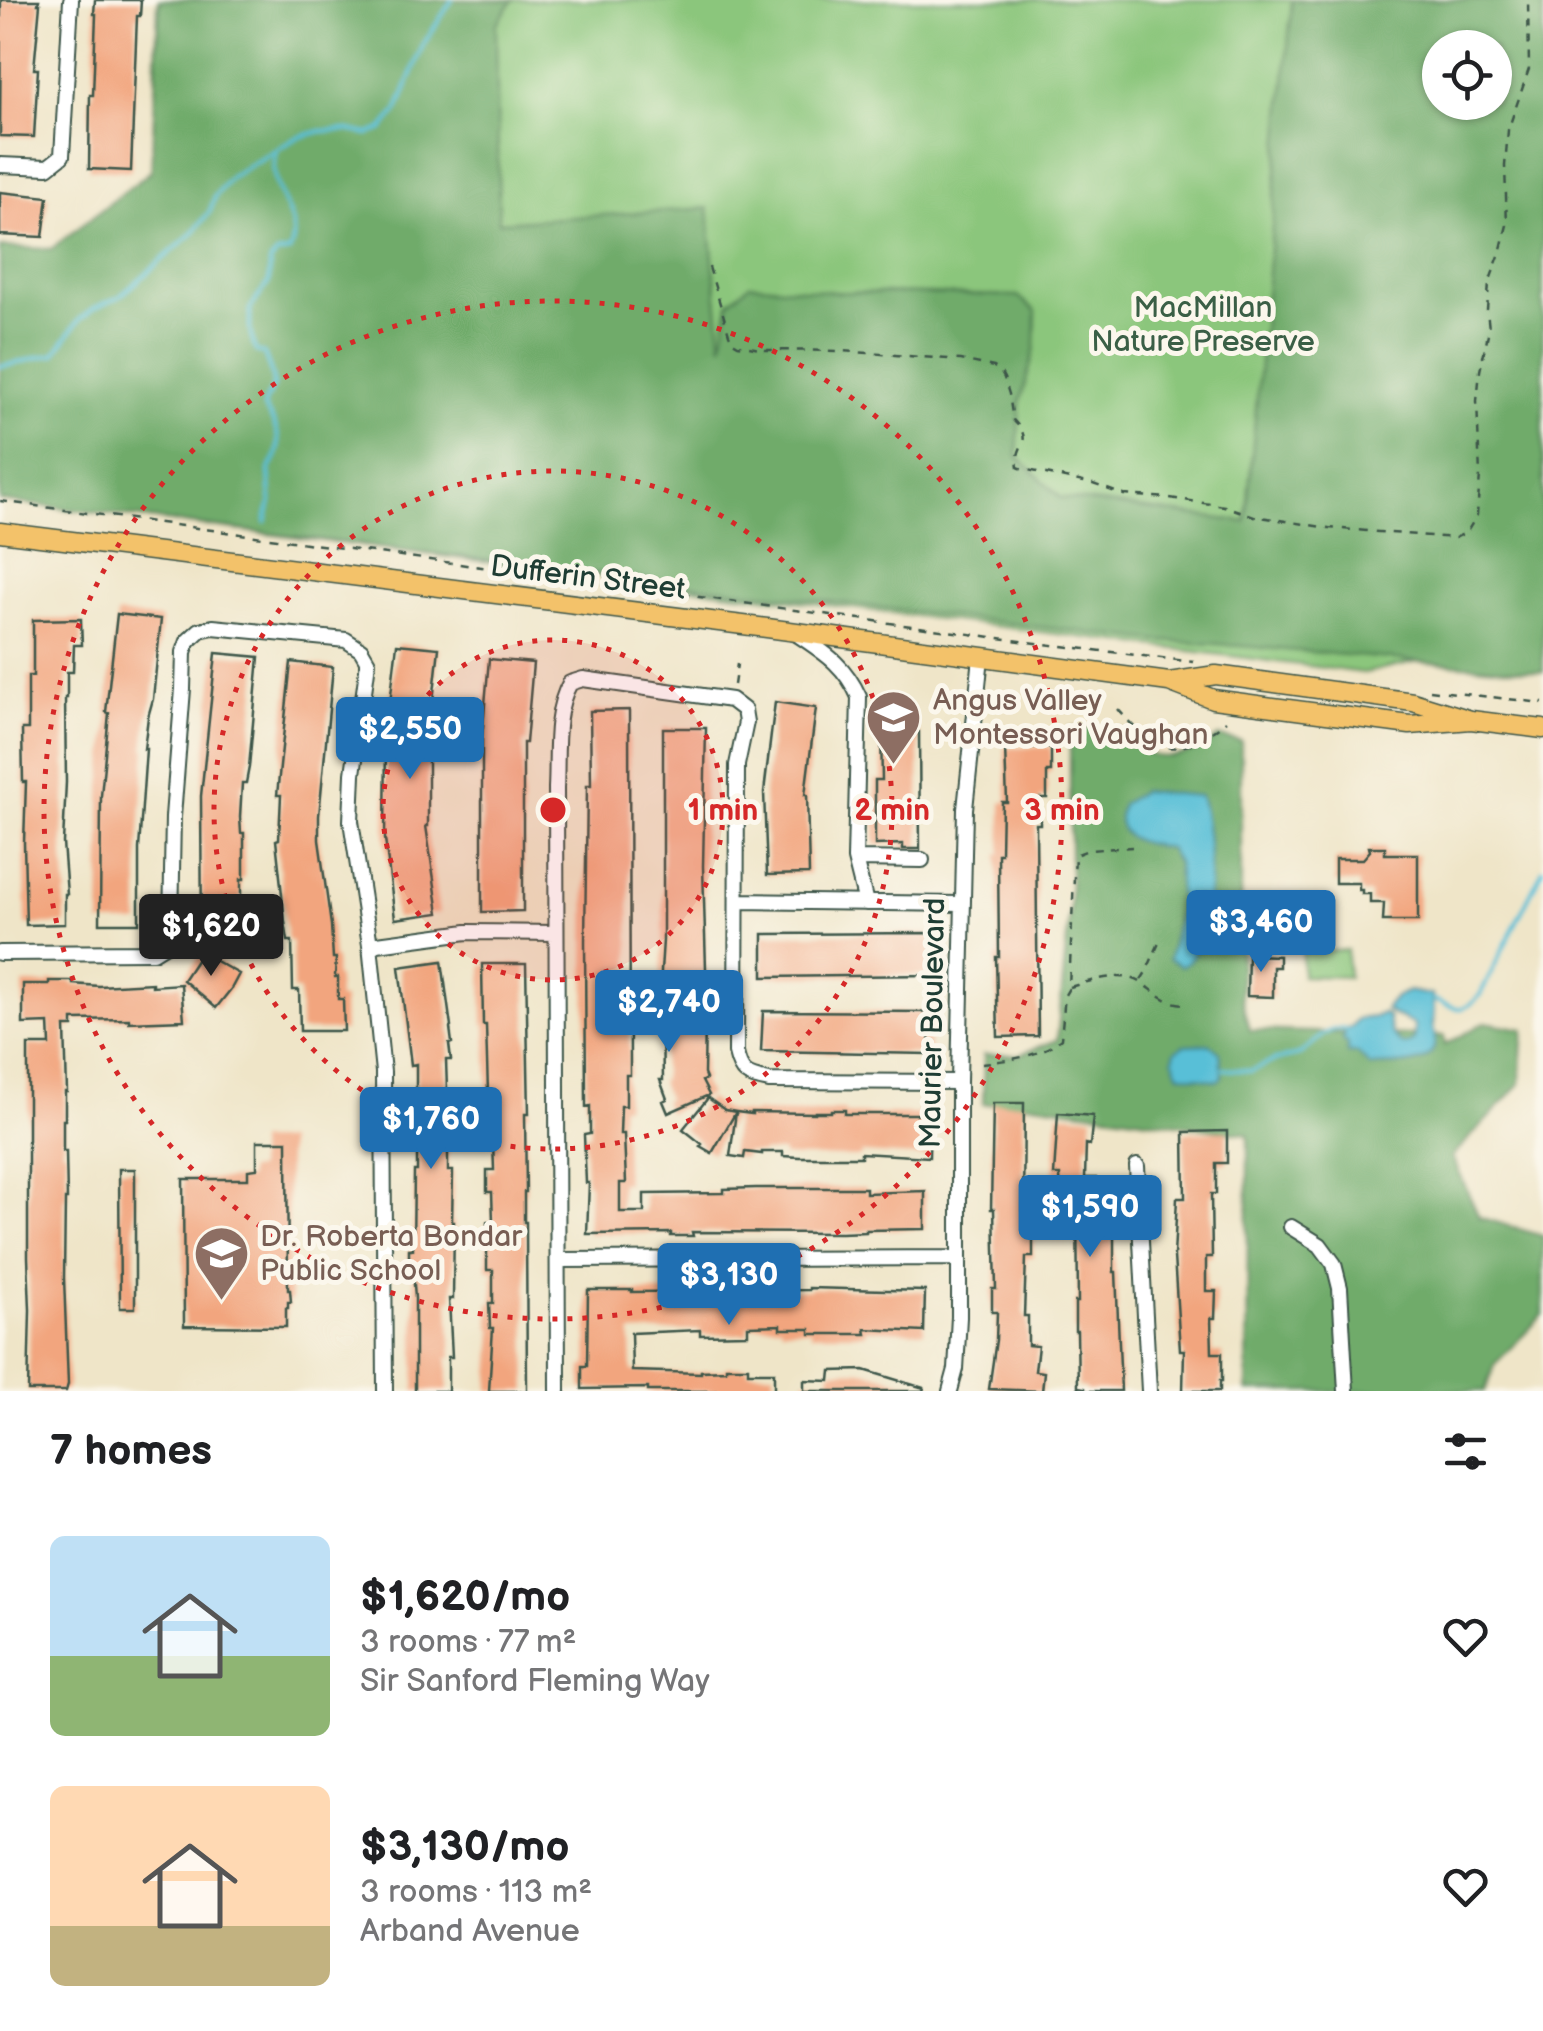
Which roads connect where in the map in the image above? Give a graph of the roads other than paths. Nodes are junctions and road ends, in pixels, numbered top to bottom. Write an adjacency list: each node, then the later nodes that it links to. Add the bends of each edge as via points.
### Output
1 (70, 0): 2 (street, via 62,156 48,167)
2 (0, 165)
3 (0, 533): 4 (main road, Dufferin Street)
4 (793, 632): 5 (main road, Dufferin Street); 7 (street, via 835,661 859,697)
5 (981, 657): 6 (main road, Dufferin Street, via 1169,682 1216,675 1413,702 1471,720); 11 (street, Maurier Boulevard)
6 (1543, 729)
7 (855, 859): 8 (street); 10 (street)
8 (922, 860)
9 (738, 901): 10 (street); 12 (street, via 737,765 744,710 731,700 583,680 570,683 562,696); 15 (street, via 736,1053 750,1077)
10 (866, 903): 11 (street)
11 (961, 904): 15 (street, Maurier Boulevard)
12 (556, 933): 13 (street, via 467,932); 19 (street)
13 (370, 945): 14 (street, via 351,821 368,662 346,640 213,627 188,640 184,652 166,944 152,952); 20 (street, via 383,1072)
14 (0, 953)
15 (959, 1082): 18 (street, Maurier Boulevard)
16 (1137, 1166): 23 (street)
17 (1291, 1226): 24 (street, via 1334,1264)
18 (958, 1258): 19 (street); 22 (street, Maurier Boulevard)
19 (560, 1260): 21 (street)
20 (385, 1391)
21 (558, 1391)
22 (950, 1391)
23 (1149, 1391)
24 (1346, 1391)

